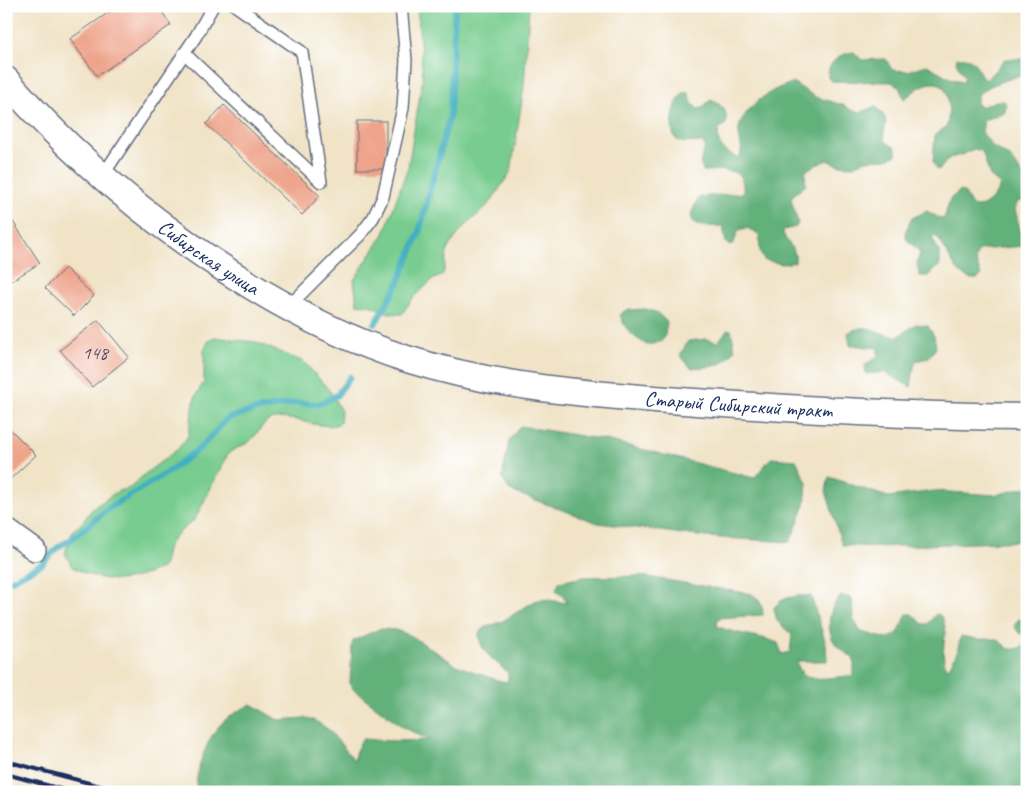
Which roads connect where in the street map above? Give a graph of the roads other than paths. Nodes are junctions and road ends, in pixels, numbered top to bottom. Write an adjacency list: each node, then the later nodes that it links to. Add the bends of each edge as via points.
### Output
1 (213, 6): 4 (lane)
2 (236, 6): 4 (lane, via 302,52 321,182)
3 (401, 6): 7 (lane, via 406,60 402,108 384,197 360,235)
4 (184, 54): 6 (lane)
5 (6, 80): 6 (street, Сибирская улица, via 66,144)
6 (103, 175): 7 (street, Сибирская улица, via 152,217 215,263)
7 (288, 307): 8 (street, Сибирская улица, via 314,322 407,359)
8 (451, 370): 9 (street, Старый Сибирский тракт, via 513,384 581,394 854,412)
9 (1027, 417)
10 (6, 529): 11 (street)
11 (35, 550)

